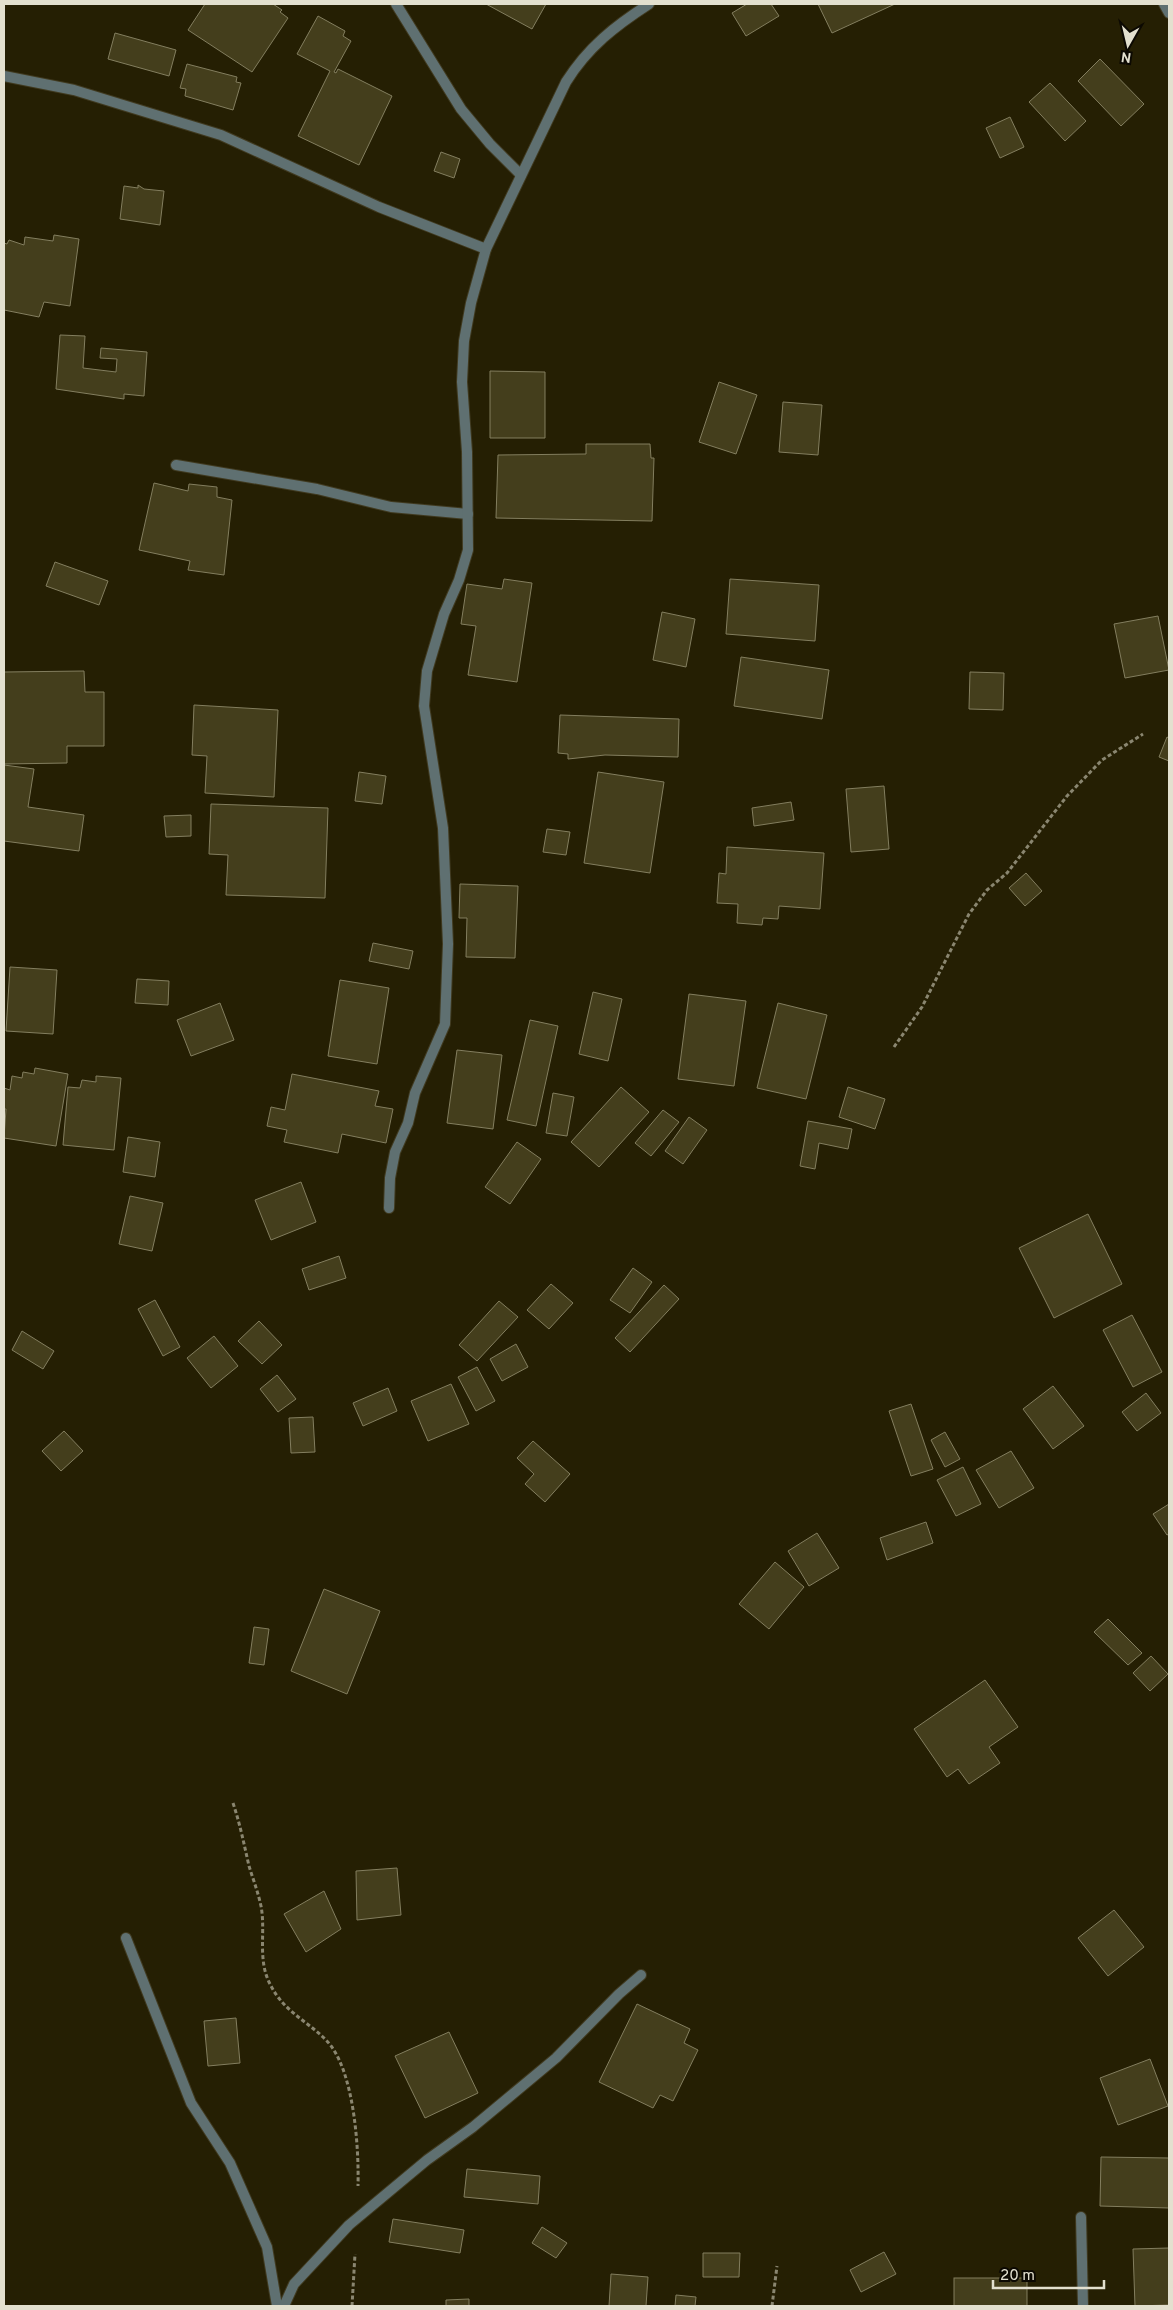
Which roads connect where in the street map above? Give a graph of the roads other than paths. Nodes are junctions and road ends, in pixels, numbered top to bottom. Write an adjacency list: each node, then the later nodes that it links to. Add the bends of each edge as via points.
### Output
1 (396, 4): 6 (street, via 461,109)
2 (650, 4): 6 (street, via 616,25 579,61 552,108)
3 (1164, 4): 4 (street)
4 (1169, 13)
5 (4, 76): 7 (street, via 74,90 221,135 379,208)
6 (521, 175): 7 (street)
7 (486, 249): 9 (street, via 464,341 462,382)
8 (176, 465): 9 (street, via 317,489 391,507)
9 (468, 514): 10 (street, via 468,550 427,671 424,706 443,828 448,936 445,1024 415,1093 408,1123 395,1152)
10 (389, 1208)
11 (126, 1938): 14 (street, via 191,2103 230,2163 267,2247)
12 (641, 1975): 15 (street, via 556,2058 357,2219 294,2284)
13 (1081, 2217): 16 (street)
14 (277, 2306)
15 (284, 2306)
16 (1083, 2306)

